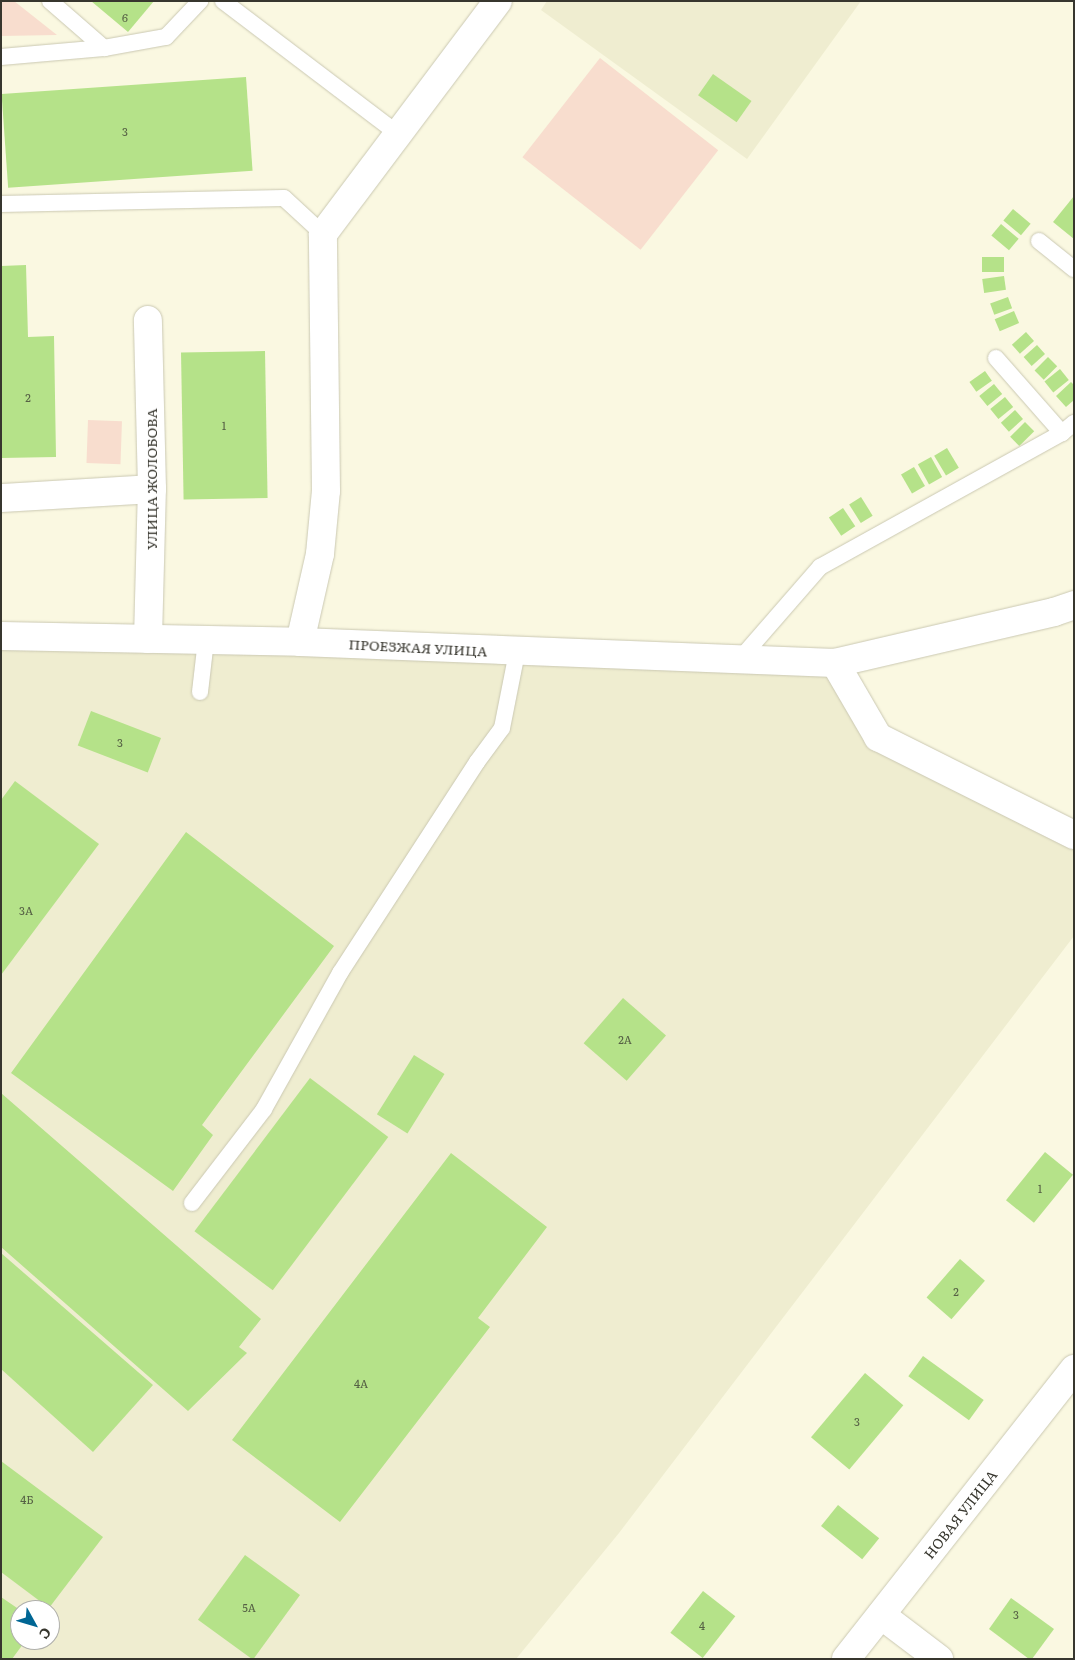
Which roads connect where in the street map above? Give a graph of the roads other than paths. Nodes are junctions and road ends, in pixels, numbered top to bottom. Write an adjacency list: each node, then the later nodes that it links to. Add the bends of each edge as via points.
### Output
1 (50, 1): 5 (lane)
2 (200, 1): 5 (lane, via 166,37)
3 (223, 1): 7 (lane)
4 (498, 1): 7 (street)
5 (104, 48): 6 (lane)
6 (1, 56)
7 (398, 134): 9 (street)
8 (1, 204): 9 (lane, via 284,198)
9 (323, 234): 21 (street, via 326,491 320,554)
10 (1039, 241): 11 (lane)
11 (1074, 268)
12 (148, 320): 15 (street, УЛИЦА ЖОЛОБОВА)
13 (996, 358): 14 (lane)
14 (1068, 428): 23 (lane, via 820,567)
15 (152, 489): 16 (street); 19 (street, УЛИЦА ЖОЛОБОВА)
16 (1, 498)
17 (1074, 605): 24 (street, ПРОЕЗЖАЯ УЛИЦА)
18 (1, 636): 19 (street, ПРОЕЗЖАЯ УЛИЦА)
19 (148, 639): 20 (street, ПРОЕЗЖАЯ УЛИЦА)
20 (206, 640): 21 (street, ПРОЕЗЖАЯ УЛИЦА); 25 (lane)
21 (300, 642): 22 (street, ПРОЕЗЖАЯ УЛИЦА)
22 (517, 652): 23 (street, ПРОЕЗЖАЯ УЛИЦА); 27 (lane, via 502,728 340,973 264,1109)
23 (740, 659): 24 (street, ПРОЕЗЖАЯ УЛИЦА)
24 (835, 663): 26 (street, via 878,737)
25 (200, 692)
26 (1074, 835)
27 (192, 1203)
28 (1074, 1369): 29 (street, НОВАЯ УЛИЦА)
29 (881, 1615): 30 (street, НОВАЯ УЛИЦА); 31 (street)
30 (846, 1659)
31 (938, 1659)

